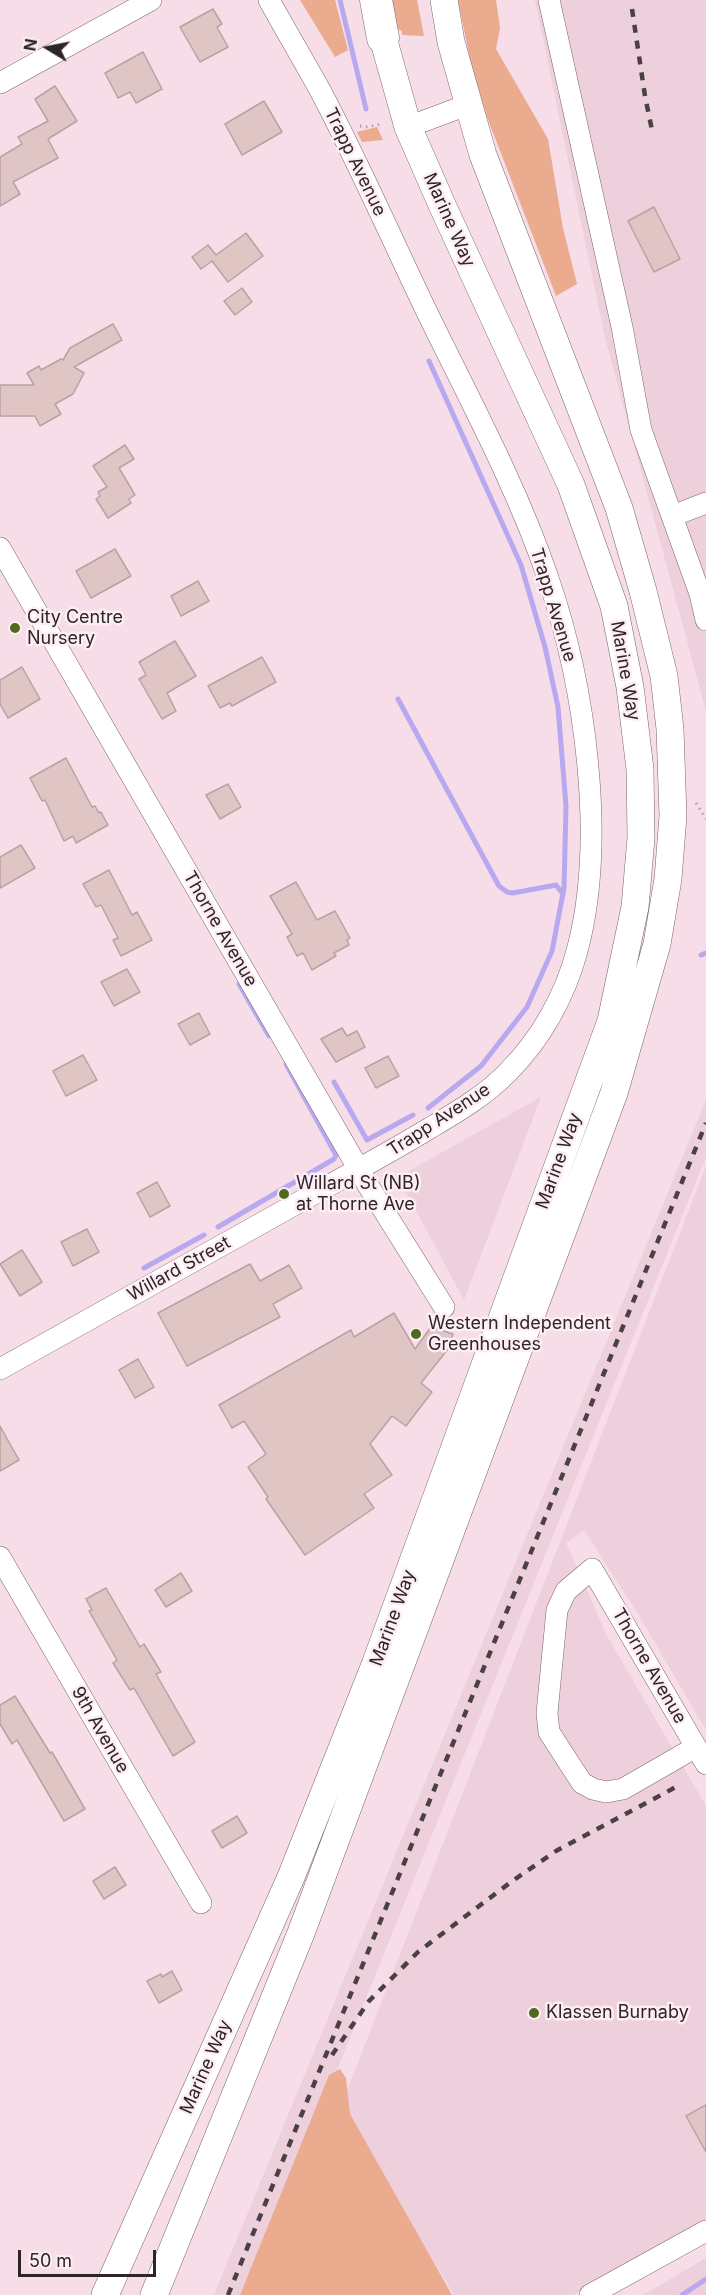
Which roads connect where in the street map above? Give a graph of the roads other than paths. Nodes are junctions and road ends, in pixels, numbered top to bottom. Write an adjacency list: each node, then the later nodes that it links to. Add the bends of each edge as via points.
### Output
1 (151, 0): 7 (street)
2 (269, 0): 14 (street, Trapp Avenue, via 322,94 528,528 548,578 569,652 588,778 589,879 584,915 577,952 550,1017 530,1047 499,1081 459,1111)
3 (378, 0): 6 (highway)
4 (444, 0): 8 (main road, Marine Way)
5 (549, 0): 11 (street, via 641,430)
6 (383, 38): 9 (main road, Marine Way)
7 (0, 83)
8 (468, 105): 9 (street); 22 (main road, Marine Way, via 483,155 619,508 644,591 664,676 670,729 673,816 668,879 657,944 614,1093 301,1933)
9 (408, 127): 21 (main road, Marine Way, via 571,485 614,606 630,687 640,769 641,838 635,907 611,1021 375,1665 291,1877)
10 (706, 503): 11 (street)
11 (672, 516): 13 (street)
12 (0, 548): 14 (street, Thorne Avenue)
13 (706, 620)
14 (359, 1169): 15 (street, Thorne Avenue); 16 (street, Willard Street)
15 (444, 1307)
16 (0, 1369)
17 (0, 1557): 19 (street, 9th Avenue)
18 (701, 1756): 18 (street, Thorne Avenue, via 592,1569 566,1591 556,1610 547,1713 549,1732 582,1784 593,1790 623,1789)
19 (201, 1903)
20 (706, 2231): 23 (street)
21 (105, 2295)
22 (154, 2295)
23 (590, 2295)

